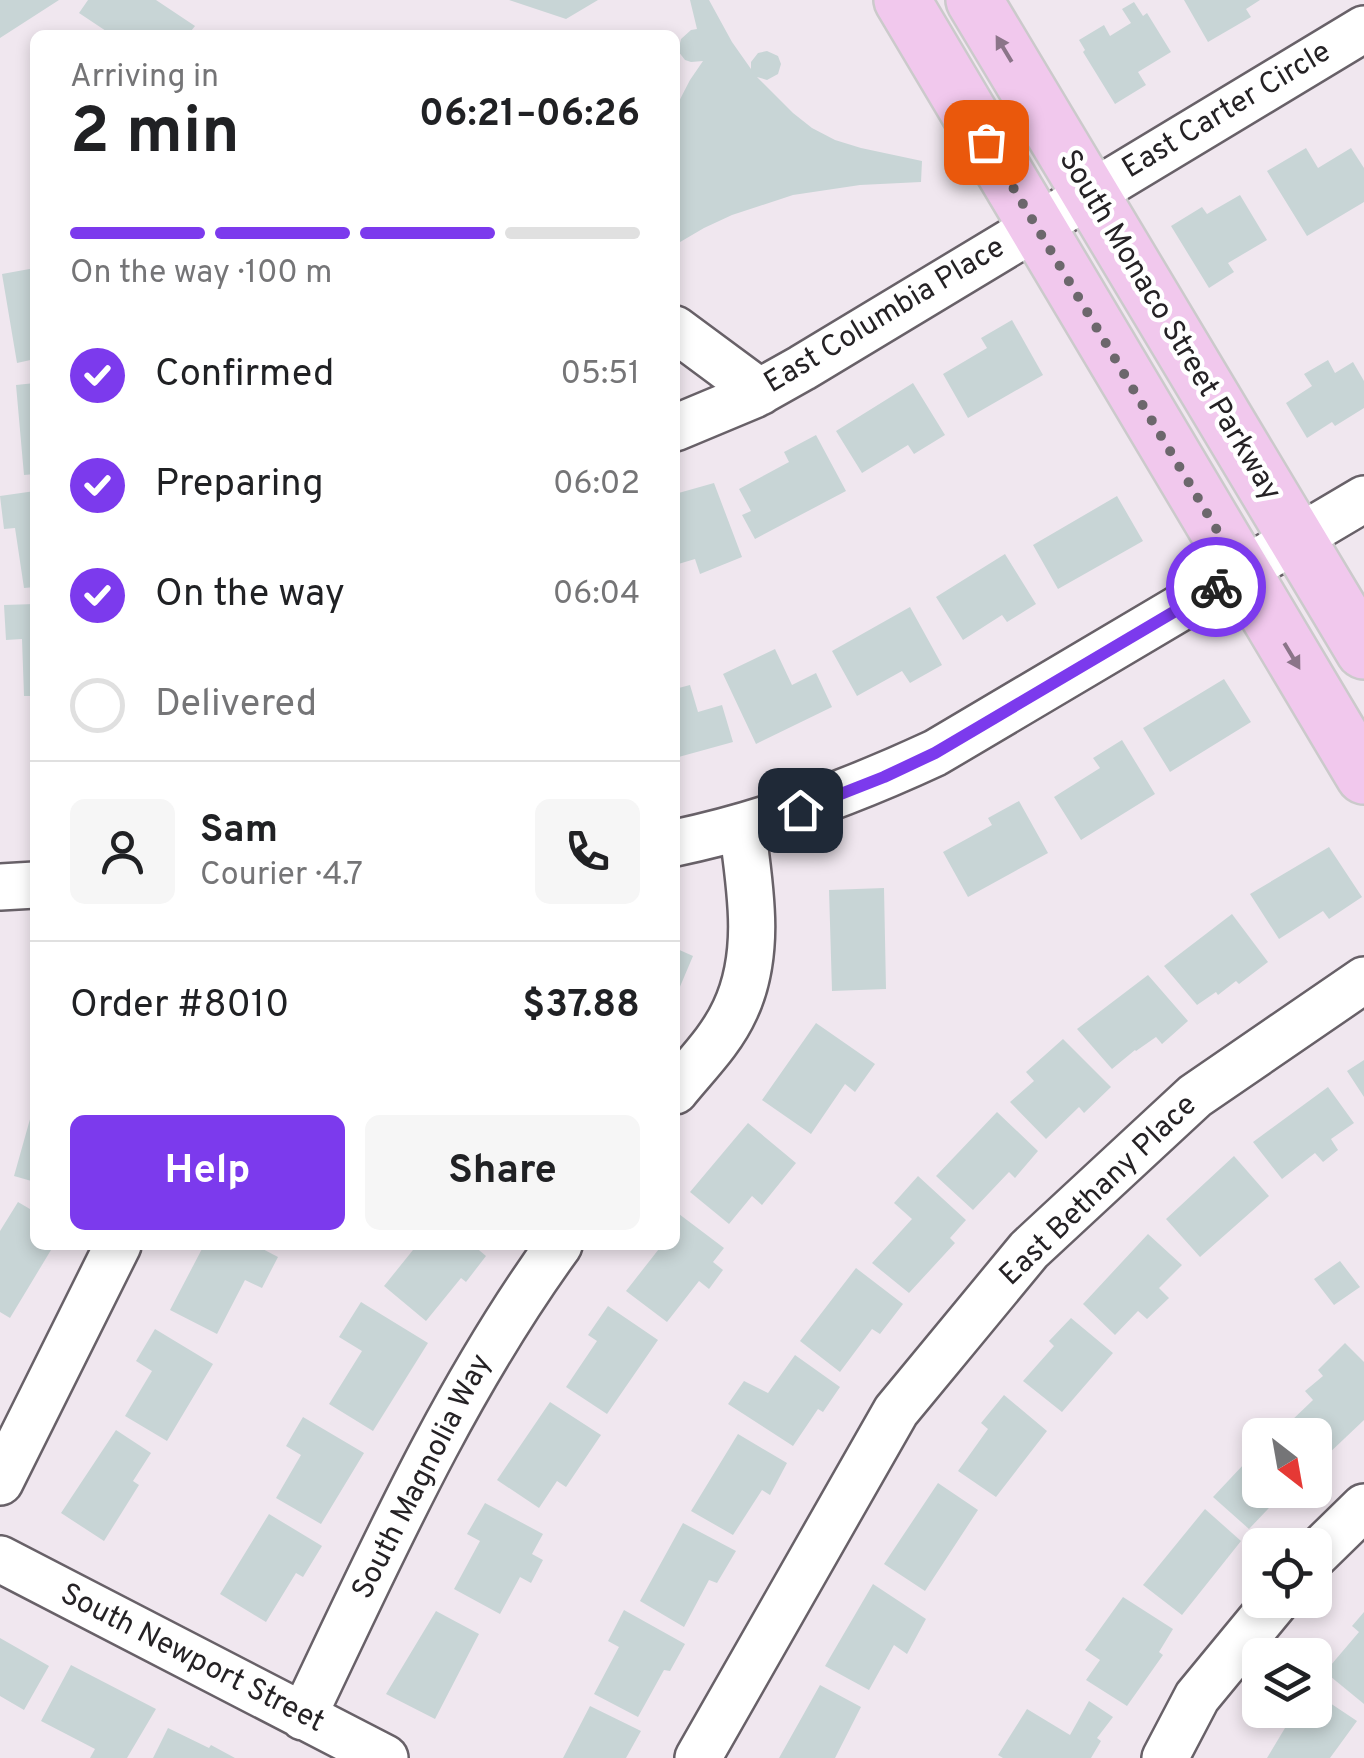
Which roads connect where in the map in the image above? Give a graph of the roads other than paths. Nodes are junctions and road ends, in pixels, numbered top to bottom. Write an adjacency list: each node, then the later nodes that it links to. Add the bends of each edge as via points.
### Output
1 (902, 0): 5 (main road, South Monaco Street Parkway)
2 (974, 0): 4 (main road, South Monaco Street Parkway, one-way to 2)
3 (1364, 29): 4 (street, East Carter Circle)
4 (1090, 192): 5 (street, East Columbia Place); 10 (main road, South Monaco Street Parkway)
5 (1036, 225): 7 (street, East Columbia Place); 11 (main road, South Monaco Street Parkway)
6 (680, 333): 7 (street)
7 (760, 392): 8 (street, East Columbia Place)
8 (680, 426)
9 (1364, 499): 10 (street)
10 (1297, 540): 11 (street); 12 (main road, South Monaco Street Parkway)
11 (1242, 572): 13 (main road, South Monaco Street Parkway, one-way to 13); 14 (street, via 935,753 850,791)
12 (1364, 652)
13 (1364, 776)
14 (742, 827): 15 (street); 19 (street, via 752,934 746,976 736,1010)
15 (680, 843)
16 (30, 886): 17 (street)
17 (0, 887)
18 (1364, 980): 29 (street, East Bethany Place, via 1195,1096 1029,1250 896,1411)
19 (680, 1085)
20 (116, 1250): 22 (street)
21 (556, 1250): 27 (street, South Magnolia Way, via 495,1338 426,1461)
22 (0, 1482)
23 (1364, 1507): 24 (street)
24 (1332, 1538)
25 (0, 1559): 27 (street, South Newport Street)
26 (1262, 1618): 30 (street, via 1197,1697)
27 (302, 1718): 28 (street, South Newport Street)
28 (385, 1758)
29 (698, 1758)
30 (1166, 1758)

